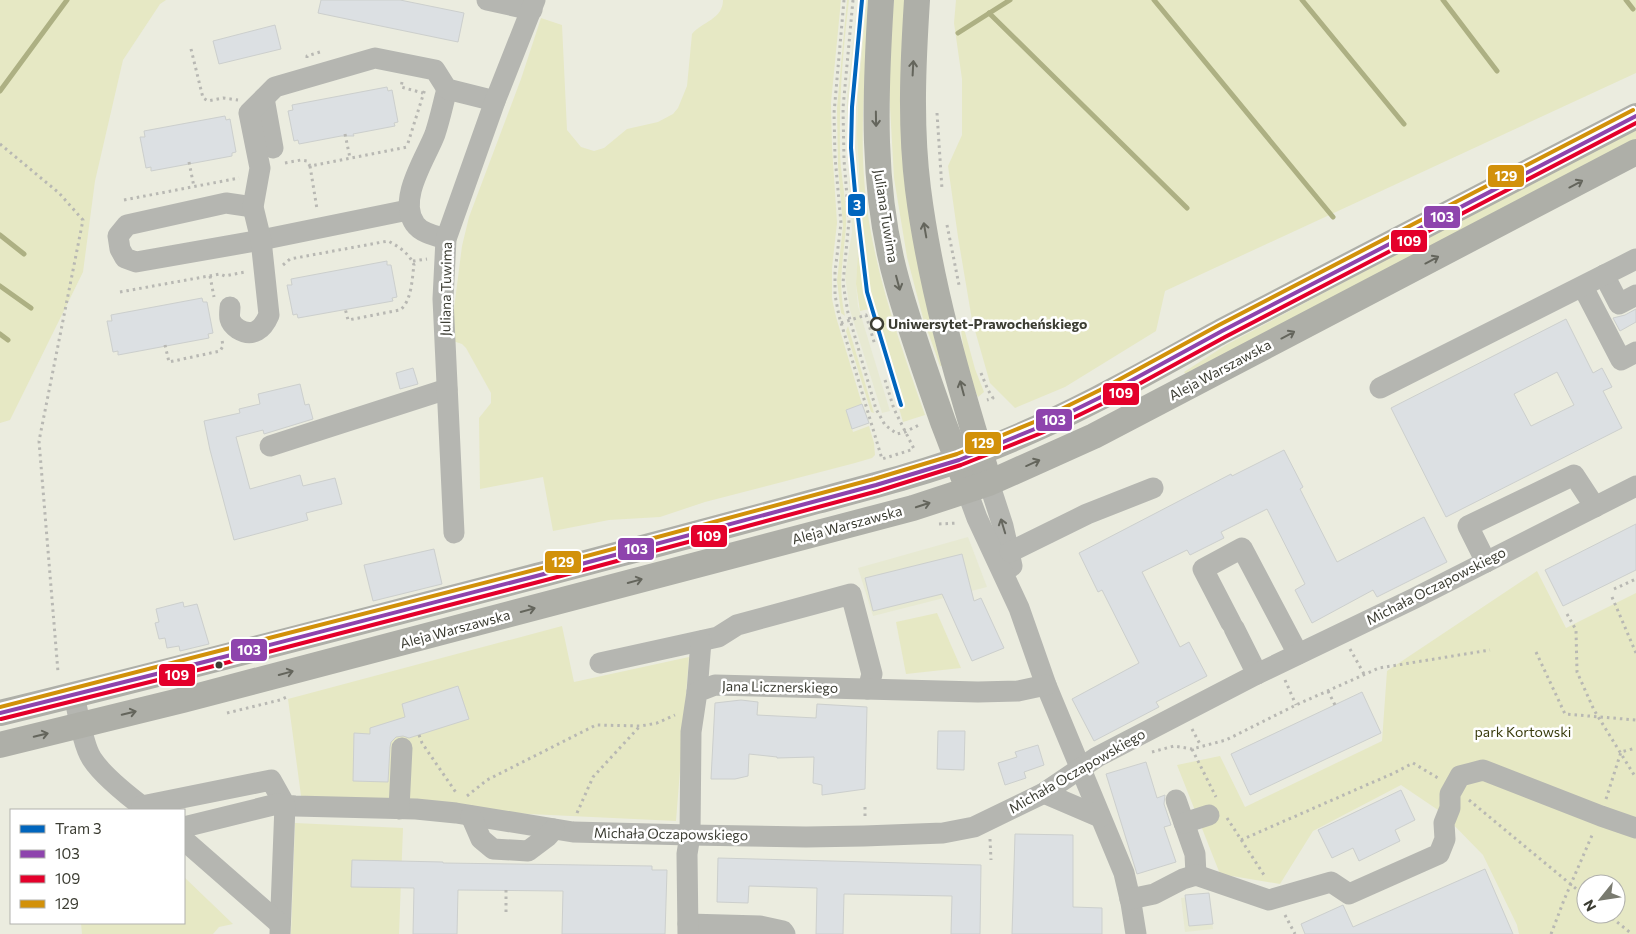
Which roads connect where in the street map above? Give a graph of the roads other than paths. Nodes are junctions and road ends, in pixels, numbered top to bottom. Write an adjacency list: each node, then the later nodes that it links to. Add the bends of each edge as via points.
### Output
1 (487, 0): 4 (street)
2 (881, 0): 24 (main road, Juliana Tuwima, one-way to 24, via 877,166 897,281)
3 (917, 0): 23 (main road, Juliana Tuwima, one-way to 3, via 939,307 918,188 912,74)
4 (534, 5): 7 (street, Juliana Tuwima)
5 (447, 89): 6 (street, via 435,70 375,58); 7 (street); 12 (street, via 434,134 415,174)
6 (254, 97): 9 (street); 11 (street, via 249,112 260,168)
7 (495, 101): 13 (street, Juliana Tuwima)
8 (1636, 116): 25 (main road, via 1166,362)
9 (274, 148)
10 (1636, 152): 30 (main road, Aleja Warszawska, one-way to 10, via 1094,436)
11 (254, 207): 14 (street); 14 (street, via 226,203 127,225 118,236 120,249 125,258 136,262)
12 (408, 210): 13 (street, via 416,226); 14 (street)
13 (446, 239): 22 (street, Juliana Tuwima, via 443,299)
14 (261, 240): 19 (street, via 269,315 266,323 260,330 244,332 235,327)
15 (1636, 259): 16 (street)
16 (1604, 275): 17 (street); 18 (street, via 1619,304)
17 (1583, 286): 20 (street, via 1621,360); 21 (street)
18 (1636, 295)
19 (223, 306)
20 (1636, 352)
21 (1380, 388)
22 (447, 390): 26 (street); 33 (street, Juliana Tuwima)
23 (969, 415): 25 (main road); 27 (main road, Juliana Tuwima)
24 (935, 423): 27 (main road, Juliana Tuwima); 28 (main road)
25 (1006, 441): 27 (main road)
26 (270, 446)
27 (969, 456): 28 (main road); 30 (main road, Juliana Tuwima)
28 (922, 462): 43 (main road, via 628,552)
29 (1636, 486): 32 (street, Michała Oczapowskiego)
30 (978, 487): 34 (street, one-way to 30); 36 (street, via 977,518); 46 (main road, Aleja Warszawska, one-way to 30, via 913,508)
31 (1153, 488): 34 (street, via 1087,514)
32 (1595, 507): 35 (street, Michała Oczapowskiego); 35 (street, via 1574,475 1468,526)
33 (454, 533)
34 (1010, 552): 36 (street)
35 (1486, 562): 38 (street, Michała Oczapowskiego)
36 (1019, 608): 41 (street)
37 (701, 641): 39 (street); 42 (street, via 718,637 737,625 851,594 872,674); 44 (street)
38 (1298, 654): 40 (street, Michała Oczapowskiego); 40 (street, via 1242,548 1203,569)
39 (600, 662)
40 (1257, 674): 49 (street, Michała Oczapowskiego)
41 (1046, 686): 42 (street, Jana Licznerskiego, via 1018,691 978,692); 49 (street)
42 (868, 689): 44 (street, Jana Licznerskiego, via 715,686)
43 (74, 695): 45 (main road); 46 (street)
44 (695, 700): 62 (street, via 691,732)
45 (0, 713)
46 (81, 725): 47 (main road, Aleja Warszawska, one-way to 46); 53 (street, via 92,759)
47 (0, 745)
48 (412, 745): 54 (street)
49 (1081, 767): 50 (street, Michała Oczapowskiego); 57 (street)
50 (1044, 793): 57 (street); 62 (street, Michała Oczapowskiego, via 974,827 943,833 806,837)
51 (1176, 800): 58 (street)
52 (285, 805): 53 (street, via 271,780); 54 (street, Michała Oczapowskiego); 59 (street, Michała Oczapowskiego, via 277,804); 66 (street)
53 (145, 808)
54 (399, 809): 56 (street, Michała Oczapowskiego)
55 (1217, 810): 58 (street)
56 (472, 816): 61 (street, Michała Oczapowskiego); 61 (street, via 481,839 493,849 528,851)
57 (1100, 817): 65 (street, via 1124,874)
58 (1184, 823): 64 (street, via 1195,854)
59 (185, 827)
60 (1636, 828): 64 (street, via 1484,770 1460,776 1450,794 1450,808 1444,823 1445,839 1438,854 1349,894 1332,882 1269,900)
61 (554, 829): 62 (street, Michała Oczapowskiego)
62 (690, 835): 67 (street, via 687,854)
63 (185, 841): 66 (street)
64 (1196, 874): 65 (street, via 1154,894)
65 (1130, 900): 68 (street)
66 (280, 929)
67 (688, 929): 69 (street, via 760,926)
68 (1141, 933)
69 (785, 934)

